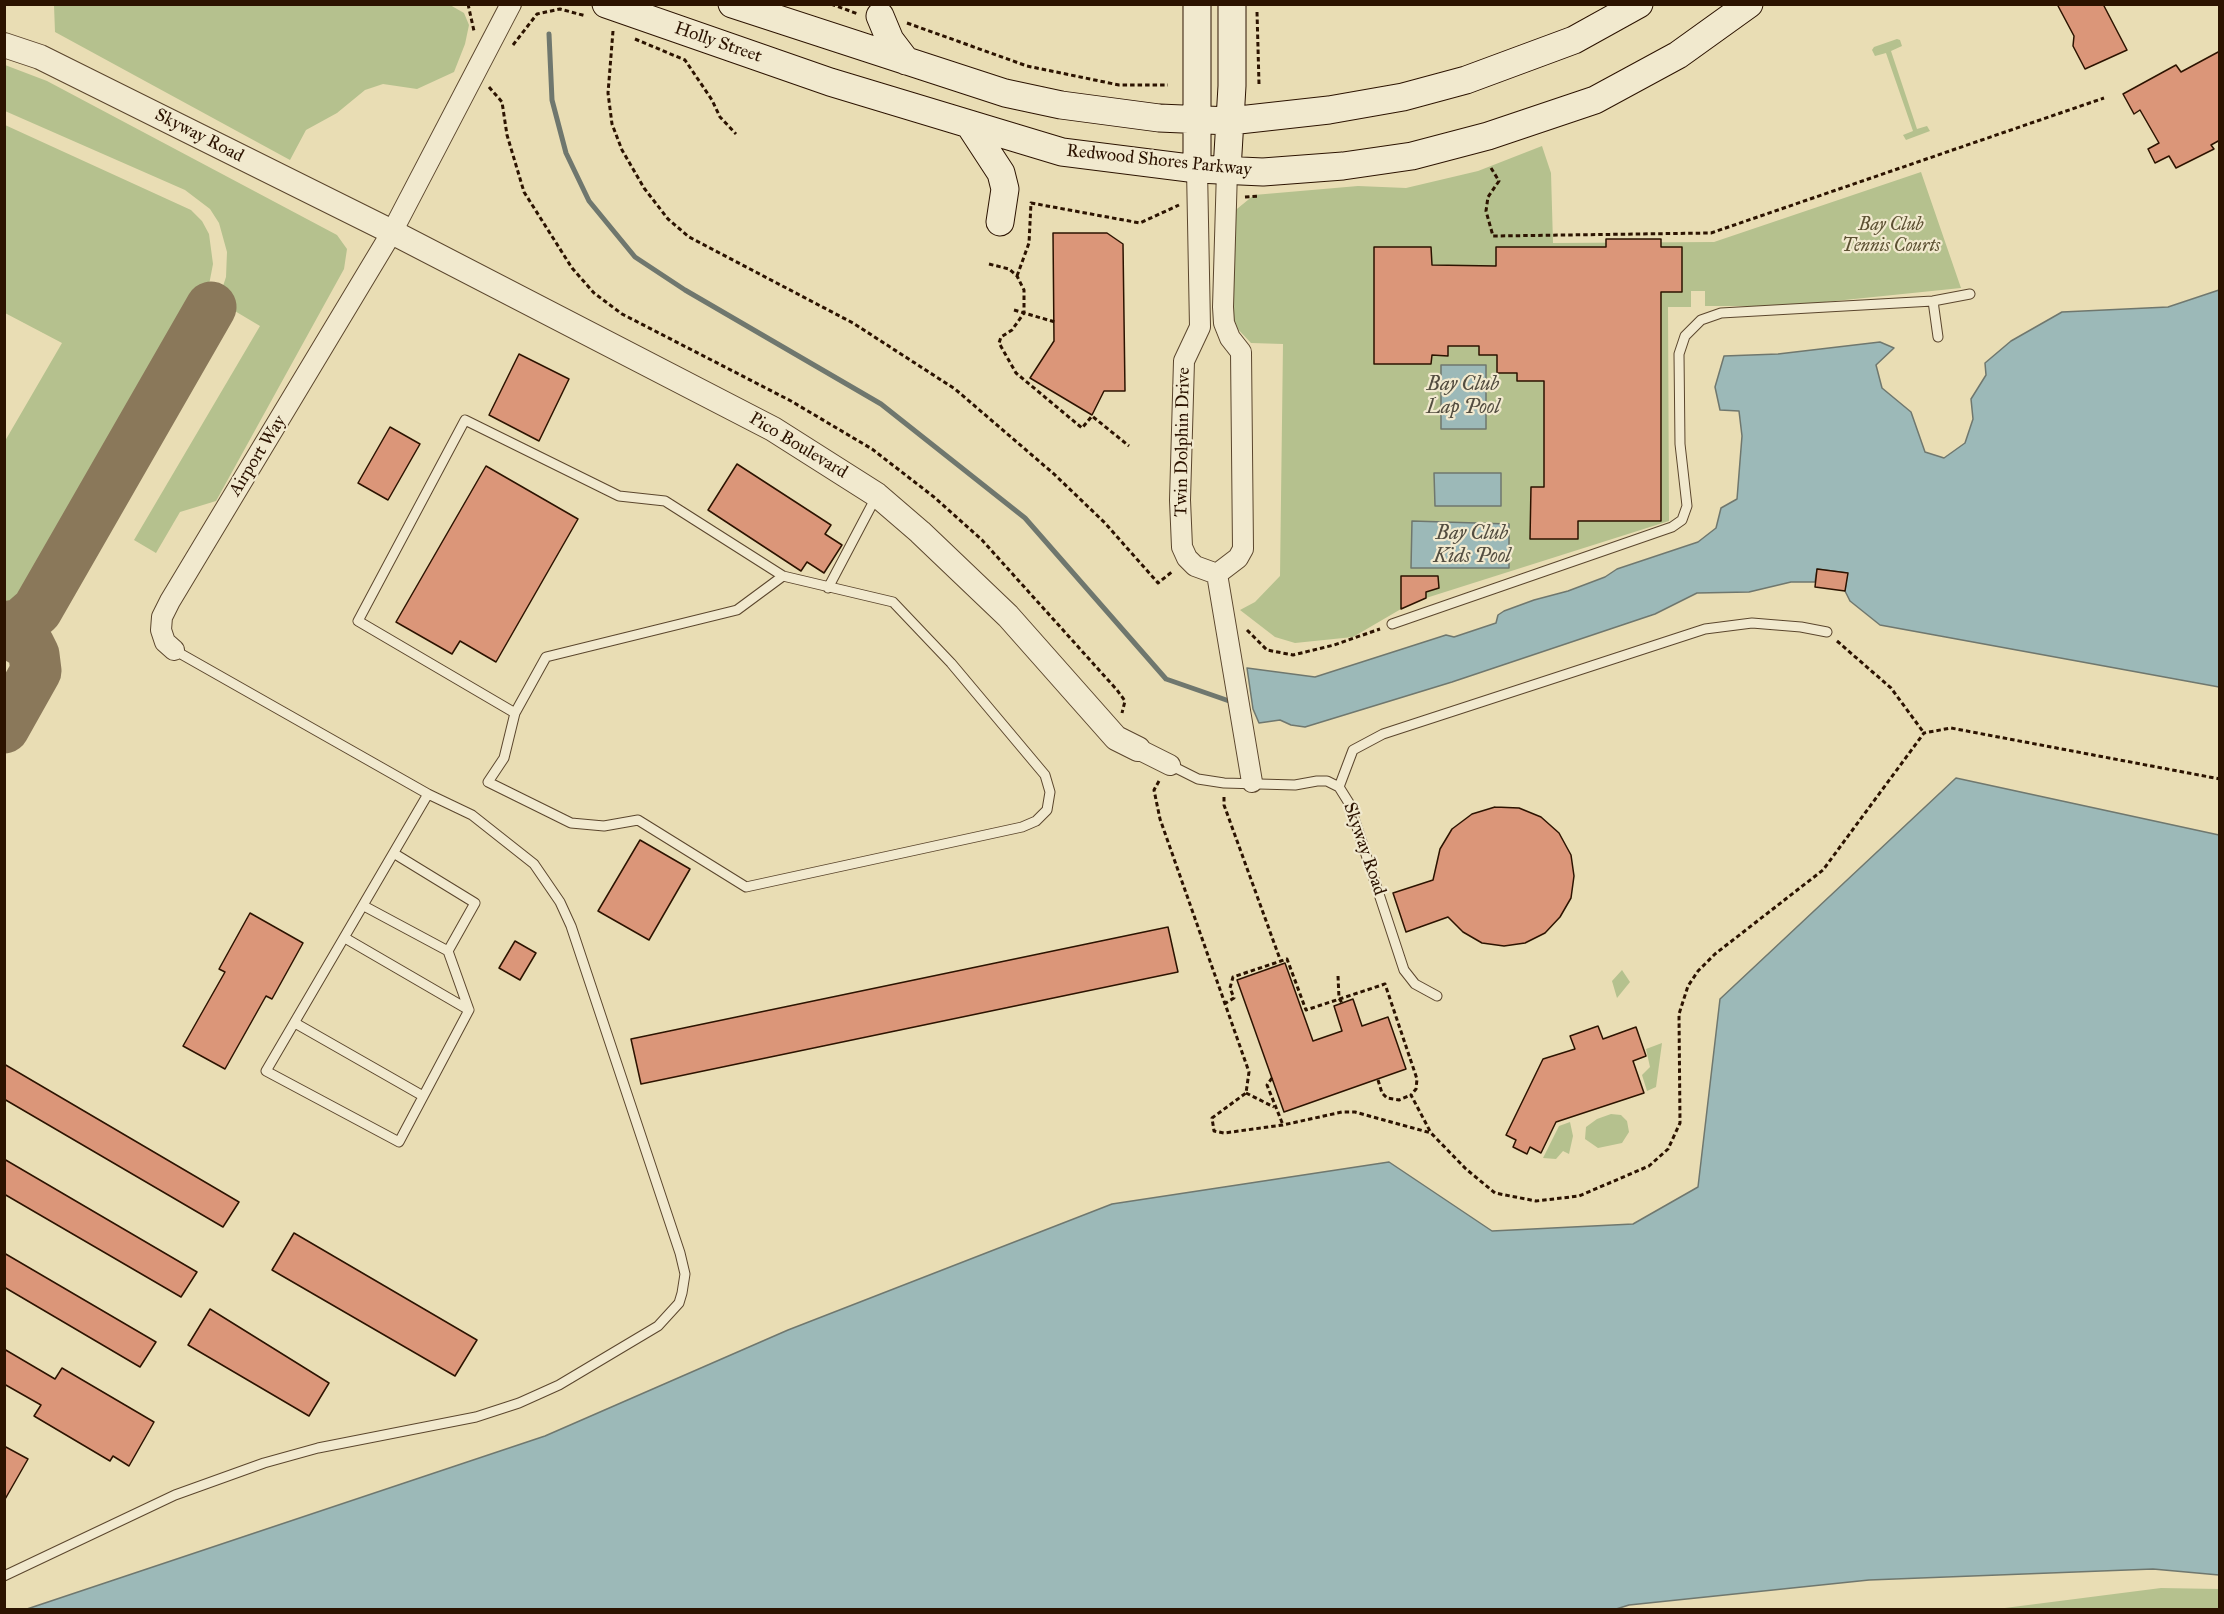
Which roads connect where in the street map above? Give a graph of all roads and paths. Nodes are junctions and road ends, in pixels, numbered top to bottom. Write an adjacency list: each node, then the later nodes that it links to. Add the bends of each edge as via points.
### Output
1 (468, 4): 13 (path)
2 (511, 4): 18 (street, Airport Way)
3 (732, 4): 17 (main road)
4 (831, 4): 10 (path)
5 (1197, 4): 23 (main road, Twin Dolphin Drive)
6 (1232, 4): 24 (main road)
7 (1257, 4): 20 (path)
8 (1639, 4): 24 (main road, via 1574,40 1466,80 1403,97 1329,110)
9 (1749, 4): 29 (main road, Redwood Shores Parkway, via 1678,55 1594,100 1488,136 1412,156 1343,166 1263,172)
10 (881, 14): 17 (main road, via 890,40); 21 (path, via 1027,66 1119,85)
11 (605, 17): 12 (path); 16 (path, via 560,9 537,15); 19 (main road, Holly Street); 45 (path, via 612,124 644,188 668,219 718,254 801,293 853,323 955,389 1054,474 1105,523 1158,583)
12 (623, 31)
13 (474, 37)
14 (632, 37): 26 (path, via 685,60 720,117)
15 (4, 45): 34 (street, Skyway Road, via 40,57)
16 (509, 52)
17 (906, 61): 23 (main road, via 1005,93 1061,105)
18 (476, 71): 34 (street, Airport Way); 55 (path, via 502,102 524,192 561,252 594,293 622,314 791,401 872,449 934,497 989,547 1117,690 1125,701)
19 (830, 82): 25 (main road, Redwood Shores Parkway)
20 (1258, 84)
21 (1168, 85)
22 (2104, 98): 27 (path, via 1711,233 1493,236 1486,211 1488,197 1499,181)
23 (1196, 119): 24 (main road); 28 (main road, Twin Dolphin Drive)
24 (1230, 121): 29 (main road)
25 (969, 124): 28 (main road, Redwood Shores Parkway, via 1062,152); 33 (main road, via 1001,173 1005,189)
26 (736, 134)
27 (1491, 168)
28 (1197, 169): 29 (main road, Redwood Shores Parkway); 45 (street, Twin Dolphin Drive, via 1200,327 1184,361 1180,500 1182,547)
29 (1227, 170): 46 (street, via 1223,307 1230,338 1241,352 1243,549)
30 (1264, 196): 31 (path)
31 (1245, 197)
32 (1182, 203): 36 (path, via 1140,223 1031,203 1029,243)
33 (1000, 222)
34 (392, 232): 44 (street, Pico Boulevard, via 773,429); 52 (street, Airport Way, via 170,601 161,630 165,642)
35 (989, 264): 36 (path, via 1009,269)
36 (1017, 276): 40 (path, via 1024,290)
37 (1970, 294): 38 (lane)
38 (1933, 301): 42 (lane); 50 (lane, via 1720,313 1701,320 1685,336 1679,354 1680,444 1687,506 1682,520 1672,528)
39 (1014, 310): 40 (path)
40 (1024, 313): 41 (path); 43 (path, via 999,343 1016,373 1082,428 1092,416)
41 (1055, 322)
42 (1938, 337)
43 (1129, 446)
44 (877, 495): 48 (lane); 55 (street, Pico Boulevard, via 1008,616)
45 (1187, 558): 46 (street, via 1195,566)
46 (1218, 574): 49 (street)
47 (783, 576): 48 (lane); 53 (lane, via 737,610 546,657); 53 (lane, via 665,501 619,496 465,420 358,621)
48 (828, 588): 53 (lane, via 894,602 951,663 1045,775 1050,792 1047,810 1036,821 746,887 638,820 603,826 571,823 488,782 504,758)
49 (1222, 610): 50 (path, via 1267,650 1277,654 1293,655 1334,645); 59 (street)
50 (1392, 624)
51 (1827, 632): 54 (path, via 1891,688); 61 (lane, via 1752,623 1705,629 1383,734 1353,750)
52 (174, 650): 62 (lane, Airport Way)
53 (514, 713)
54 (1924, 733): 58 (path, via 1951,728); 82 (path, via 1823,870 1715,954 1688,986 1679,1014 1680,1123 1673,1141 1649,1166 1579,1196 1536,1201 1495,1193)
55 (1116, 738): 56 (street, Pico Boulevard)
56 (1138, 749): 57 (street, Skyway Road)
57 (1170, 765): 60 (lane, Skyway Road, via 1198,779); 72 (path, via 1154,790 1160,819)
58 (2220, 779)
59 (1252, 782): 60 (lane, Skyway Road); 61 (lane, Skyway Road, via 1295,785 1327,781)
60 (1224, 783): 67 (path, via 1224,805)
61 (1339, 787): 69 (lane, Skyway Road, via 1349,803 1404,970 1416,984)
62 (428, 794): 63 (lane); 83 (lane, Airport Way, via 472,815 517,848 534,864 560,902 680,1253 685,1274 679,1303 658,1326 619,1352 559,1386 519,1403 476,1417 318,1448 264,1463 176,1495)
63 (394, 854): 64 (lane); 66 (lane, via 475,903)
64 (364, 906): 65 (lane); 66 (lane)
65 (345, 938): 73 (lane); 74 (lane)
66 (448, 951): 73 (lane)
67 (1281, 962): 70 (path, via 1287,959 1306,1010); 72 (path, via 1233,977 1230,988 1234,999)
68 (1338, 976): 70 (path)
69 (1437, 996)
70 (1339, 998): 71 (path); 78 (path, via 1385,984 1417,1079)
71 (1342, 1003)
72 (1224, 1004): 77 (path, via 1249,1072)
73 (469, 1010): 79 (lane)
74 (295, 1023): 79 (lane); 79 (lane, via 266,1071 399,1142)
75 (1272, 1078): 80 (path, via 1267,1085)
76 (1378, 1080): 78 (path, via 1387,1098 1399,1100)
77 (1246, 1094): 80 (path); 81 (path, via 1212,1118 1214,1131)
78 (1411, 1095): 82 (path)
79 (423, 1096)
80 (1275, 1108): 81 (path)
81 (1283, 1125): 82 (path, via 1356,1112)
82 (1431, 1133)
83 (4, 1576)

